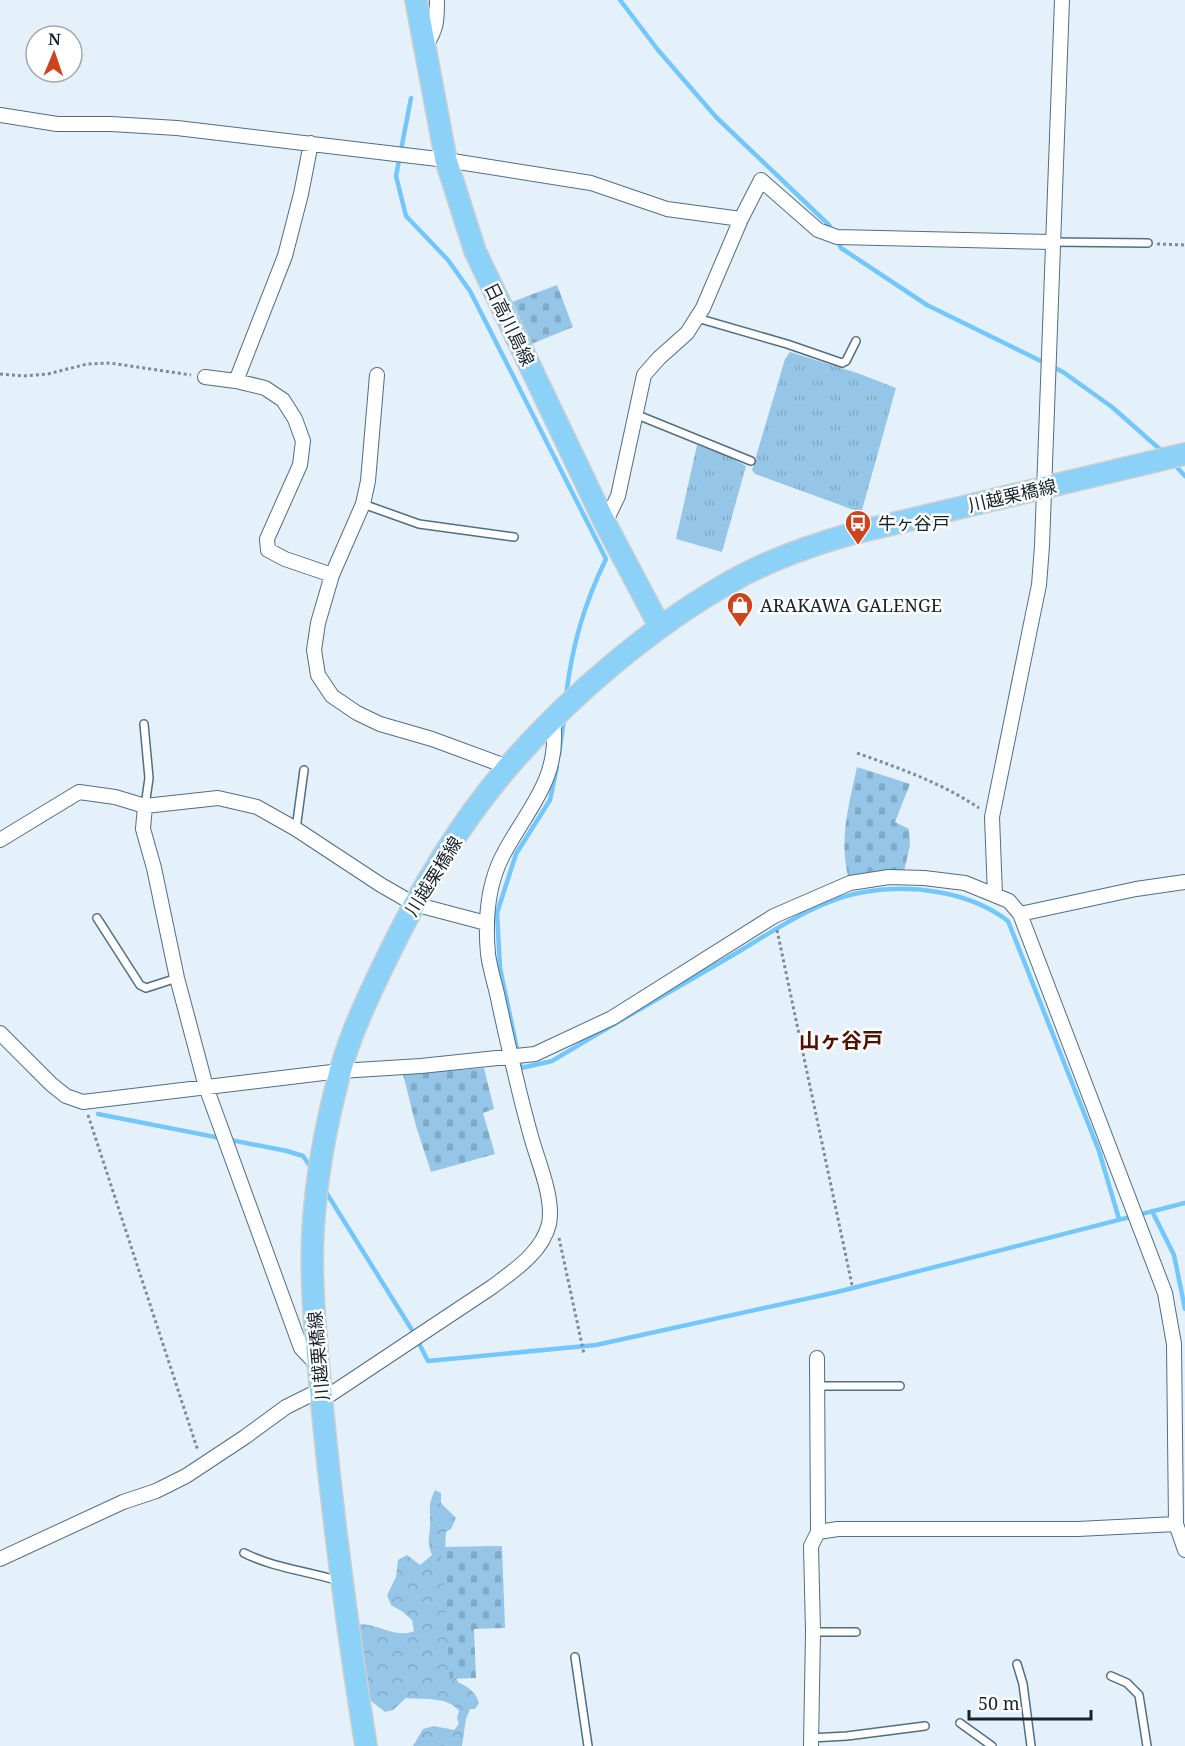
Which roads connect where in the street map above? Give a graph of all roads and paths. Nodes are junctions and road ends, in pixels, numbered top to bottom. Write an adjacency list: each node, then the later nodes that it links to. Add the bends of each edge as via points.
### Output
1 (417, 0): 4 (main road, 日高川島線)
2 (437, 0): 4 (street, via 437,21)
3 (1062, 0): 9 (street)
4 (425, 46): 7 (main road, 日高川島線)
5 (0, 115): 6 (street, via 57,124 177,128)
6 (311, 143): 7 (street); 17 (street, via 285,256)
7 (446, 160): 8 (street, via 591,183 667,209); 23 (main road, 日高川島線, via 475,251)
8 (741, 219): 9 (street, via 761,180 822,231 837,237); 12 (street)
9 (1052, 242): 10 (lane); 21 (street)
10 (1148, 243): 11 (path)
11 (1185, 245)
12 (697, 318): 13 (lane, via 842,363); 18 (street, via 644,375)
13 (856, 341)
14 (0, 374): 16 (path, via 48,374 87,364 110,363)
15 (377, 375): 22 (street)
16 (205, 377): 17 (street)
17 (236, 381): 25 (street, via 265,388 283,400 303,441 300,465 267,539 268,550)
18 (635, 414): 20 (lane); 23 (street, via 618,495)
19 (1185, 454): 21 (main road, 川越栗橋線)
20 (751, 461)
21 (1045, 488): 26 (main road, 川越栗橋線, via 813,545 735,579); 33 (street, via 1038,585)
22 (363, 504): 24 (lane, via 419,524); 25 (street)
23 (605, 523): 26 (main road, 日高川島線)
24 (514, 537)
25 (332, 575): 30 (street, via 314,650 318,675 332,696 380,724)
26 (660, 627): 27 (main road, 川越栗橋線)
27 (553, 720): 30 (main road, 川越栗橋線); 42 (street, via 555,739 550,769 540,794 502,858 490,891)
28 (144, 724): 32 (lane, via 149,778)
29 (857, 753): 33 (path, via 934,781)
30 (508, 767): 38 (main road, 川越栗橋線)
31 (304, 770): 34 (lane)
32 (145, 807): 34 (street, via 218,798 257,807); 35 (street, via 115,797 79,792); 43 (street, via 143,829)
33 (992, 818): 37 (street)
34 (296, 829): 38 (street)
35 (0, 840)
36 (1185, 882): 39 (street)
37 (995, 895): 39 (street, via 1009,901); 40 (street, via 965,883 889,877 850,883)
38 (414, 904): 42 (street); 46 (main road, 川越栗橋線, via 354,1030)
39 (1020, 914): 58 (street, via 1166,1293 1174,1344)
40 (774, 916): 45 (street, via 612,1018 535,1054); 50 (path)
41 (97, 918): 43 (lane, via 140,985 146,987)
42 (486, 922): 45 (street, via 488,957)
43 (177, 978): 47 (street)
44 (0, 1033): 48 (street, via 51,1084 66,1096)
45 (510, 1058): 46 (street); 49 (street, via 546,1187)
46 (340, 1071): 47 (street); 53 (main road, 川越栗橋線, via 322,1148 313,1228)
47 (206, 1087): 48 (street); 53 (street, via 301,1348)
48 (83, 1102): 57 (path)
49 (549, 1225): 51 (path, via 561,1240); 56 (street, via 533,1253 508,1275)
50 (852, 1285)
51 (584, 1354)
52 (817, 1358): 54 (street)
53 (318, 1366): 56 (main road, 川越栗橋線)
54 (817, 1386): 55 (lane); 59 (street)
55 (900, 1386)
56 (321, 1395): 57 (street, via 286,1407); 63 (main road, 川越栗橋線)
57 (203, 1464): 62 (street, via 156,1491 123,1502)
58 (1176, 1524): 59 (street); 60 (street)
59 (818, 1532): 64 (street, via 811,1546)
60 (1185, 1550)
61 (244, 1553): 63 (lane, via 262,1562)
62 (0, 1559)
63 (341, 1581): 72 (main road, 川越栗橋線)
64 (813, 1632): 65 (lane); 71 (street)
65 (856, 1632)
66 (575, 1657): 73 (lane)
67 (1017, 1664): 75 (lane)
68 (1111, 1676): 76 (lane, via 1127,1683 1139,1695)
69 (960, 1724): 74 (lane)
70 (925, 1726): 71 (lane)
71 (811, 1742)
72 (366, 1746)
73 (588, 1746)
74 (992, 1746)
75 (1031, 1746)
76 (1147, 1746)

